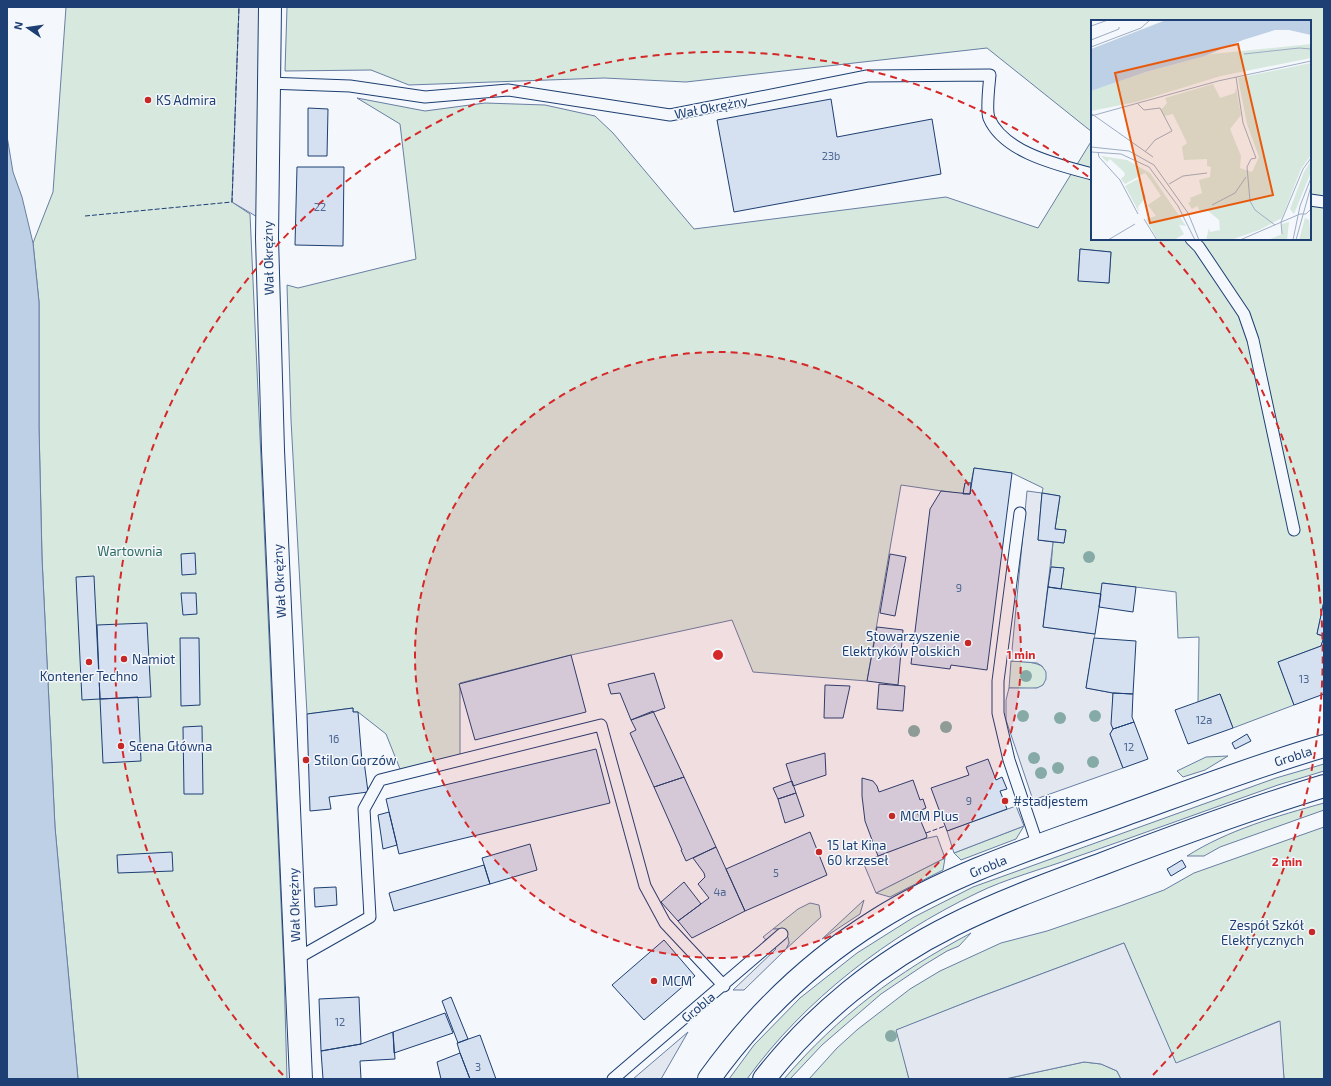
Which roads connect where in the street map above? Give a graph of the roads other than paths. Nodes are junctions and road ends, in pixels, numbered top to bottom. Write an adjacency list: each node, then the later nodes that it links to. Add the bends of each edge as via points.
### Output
1 (270, 7): 2 (main road, Wał Okrężny)
2 (268, 83): 3 (lane, Wał Okrężny, via 350,86 425,97 508,90 670,115 867,76 990,75 989,117 1004,140 1045,162); 13 (main road, Wał Okrężny, via 267,238 273,450)
3 (1091, 174)
4 (1311, 200): 5 (lane)
5 (1324, 202)
6 (1191, 240): 8 (lane, via 1199,247 1244,314 1253,340)
7 (1020, 514): 11 (lane, via 998,681 998,713 1009,760)
8 (1294, 530)
9 (1324, 746): 11 (main road, Grobla)
10 (1324, 786): 18 (main road, via 1125,855 1026,892 952,925 897,957 827,1011)
11 (1038, 846): 17 (main road, Grobla, via 917,898 846,941 792,984 753,1023)
12 (782, 934): 14 (lane, Grobla)
13 (296, 959): 14 (lane, via 370,917 364,809 380,780 601,725 646,886 665,923); 15 (main road, Wał Okrężny)
14 (724, 986): 16 (lane, Grobla)
15 (301, 1079)
16 (613, 1079)
17 (709, 1079)
18 (764, 1079)

